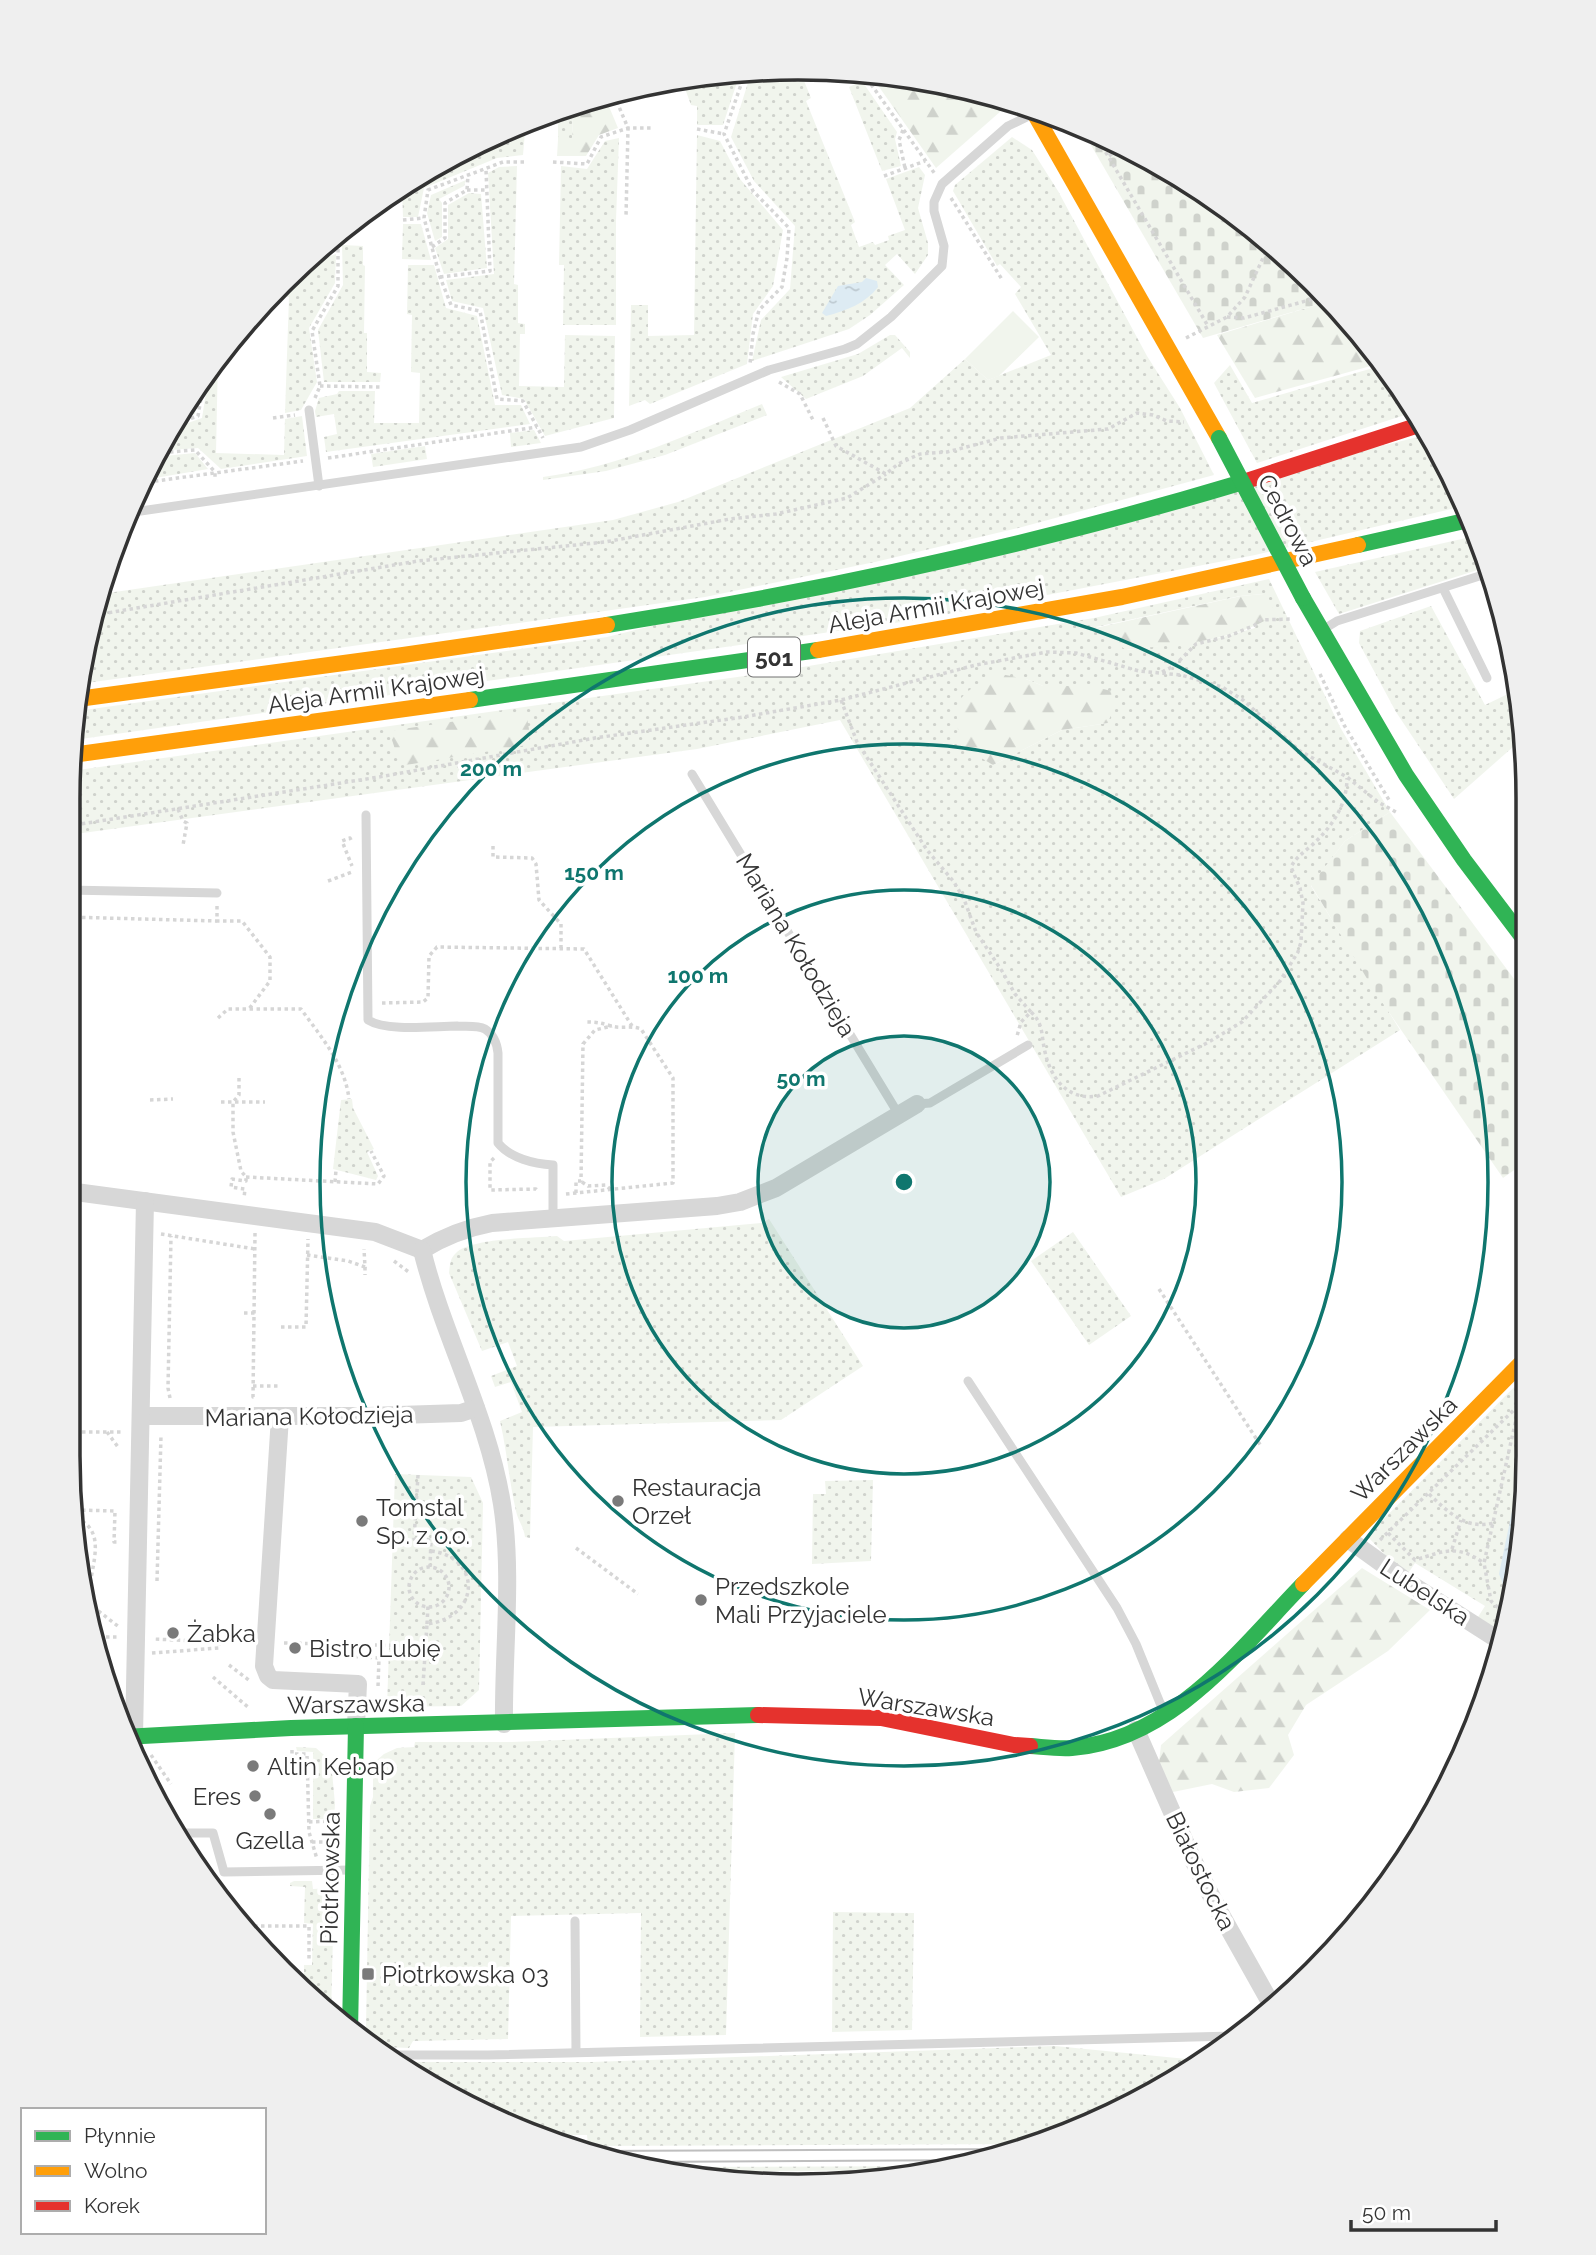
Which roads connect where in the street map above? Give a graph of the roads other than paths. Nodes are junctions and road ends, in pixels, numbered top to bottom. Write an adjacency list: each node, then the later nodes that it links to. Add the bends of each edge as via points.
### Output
1 (1024, 117): 5 (lane, via 942,184 934,202 944,246 942,266 857,344 786,364 581,447)
2 (1040, 123): 10 (street, Cedrowa, bridge)
3 (309, 412): 5 (lane)
4 (1412, 427): 12 (street, Aleja Armii Krajowej / 501, via 1132,514 836,585 638,620)
5 (319, 486): 6 (lane)
6 (140, 511)
7 (1460, 522): 13 (street, Aleja Armii Krajowej / 501, via 1122,597 889,639)
8 (1480, 576): 9 (lane)
9 (1443, 588): 10 (lane); 11 (lane)
10 (1322, 630): 18 (street, Cedrowa, via 1406,775)
11 (1487, 678)
12 (88, 698)
13 (82, 754)
14 (692, 774): 21 (lane, Mariana Kołodzieja)
15 (366, 815): 24 (lane, via 367,1018 373,1024 390,1026 477,1027 490,1034 498,1053 498,1143 504,1151 538,1164 553,1164)
16 (80, 890): 17 (lane)
17 (217, 893)
18 (1516, 929)
19 (1023, 1047): 20 (lane, via 930,1103)
20 (917, 1104): 21 (street)
21 (899, 1115): 24 (street, via 776,1188 740,1202)
22 (80, 1193): 23 (street)
23 (145, 1201): 25 (street, via 375,1232); 29 (street)
24 (553, 1218): 25 (street, via 471,1227)
25 (422, 1250): 28 (street)
26 (1516, 1368): 31 (street, Warszawska)
27 (968, 1381): 33 (lane, via 1117,1608)
28 (476, 1408): 30 (street, Mariana Kołodzieja, via 461,1413); 35 (street, via 505,1527)
29 (141, 1416): 30 (street, Mariana Kołodzieja); 34 (street)
30 (280, 1417): 36 (street, via 264,1666 273,1680 358,1684)
31 (1348, 1539): 32 (street, Lubelska); 33 (street, Warszawska, via 1225,1665)
32 (1493, 1636)
33 (1167, 1714): 37 (street, Warszawska)
34 (131, 1720)
35 (504, 1724): 36 (street, Warszawska); 37 (street, Warszawska, via 850,1716 1053,1748 1110,1741)
36 (356, 1727): 38 (street, Warszawska); 40 (street, Piotrkowska)
37 (1136, 1730): 42 (street, Białostocka, via 1193,1860)
38 (138, 1739)
39 (187, 1833): 40 (lane, via 213,1832 224,1872)
40 (353, 1870): 43 (street, Piotrkowska)
41 (575, 1921): 45 (lane)
42 (1268, 1998)
43 (350, 2017)
44 (1221, 2036): 45 (lane)
45 (576, 2052): 46 (lane)
46 (399, 2054)

